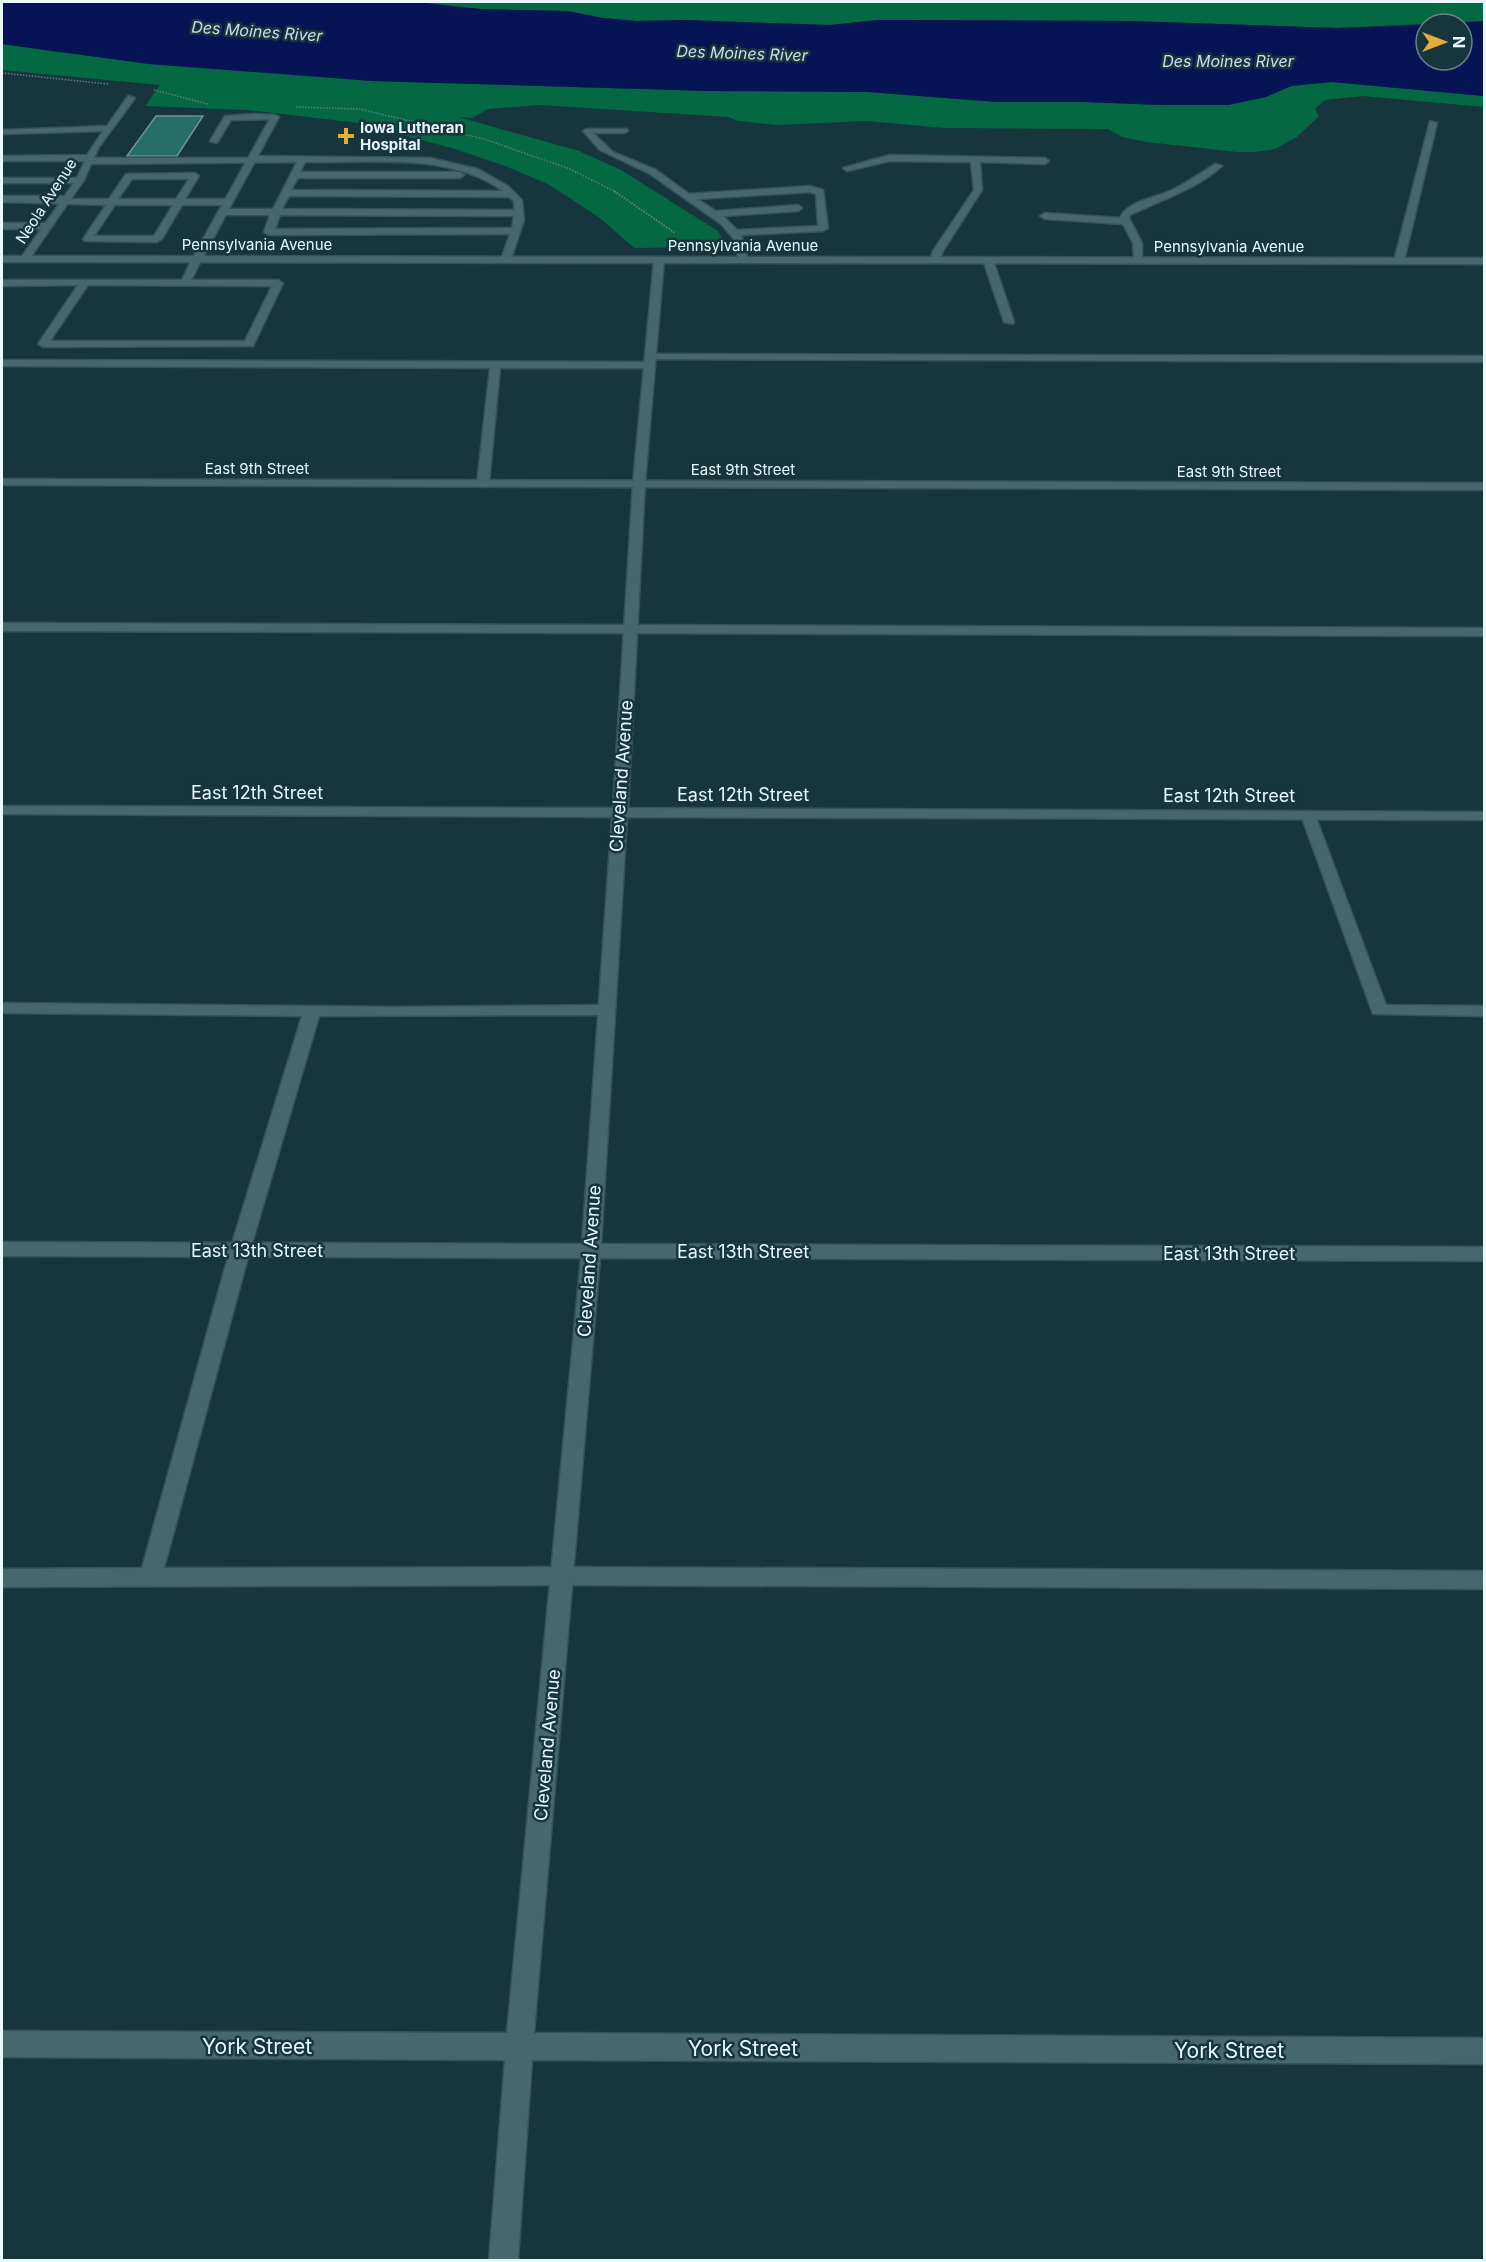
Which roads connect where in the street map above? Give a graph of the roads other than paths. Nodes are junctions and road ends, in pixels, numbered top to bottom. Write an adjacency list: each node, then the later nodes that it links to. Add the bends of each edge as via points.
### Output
1 (131, 98): 3 (street, Neola Avenue)
2 (1433, 123): 47 (street)
3 (109, 128): 5 (street); 9 (street, Neola Avenue)
4 (624, 131): 21 (street, via 587,131 610,154 652,171)
5 (2, 132)
6 (214, 141): 10 (street, via 228,118 275,117)
7 (2, 159): 9 (street)
8 (975, 159): 12 (street); 14 (street, via 890,158); 44 (street, via 978,190)
9 (90, 160): 10 (street); 17 (street, Neola Avenue)
10 (251, 160): 11 (street); 26 (street)
11 (302, 160): 15 (street); 16 (street, via 430,161)
12 (1045, 161)
13 (1218, 166): 33 (street, via 1174,194 1159,196 1126,213)
14 (847, 168)
15 (294, 175): 16 (street); 19 (street)
16 (482, 175): 20 (street)
17 (80, 180): 18 (street); 23 (street, Neola Avenue)
18 (2, 181)
19 (285, 193): 20 (street); 29 (street)
20 (511, 194): 30 (street, via 518,200)
21 (687, 197): 31 (street); 37 (street, via 810,189 820,192 823,228)
22 (2, 200): 23 (street)
23 (66, 201): 24 (street); 35 (street, Neola Avenue)
24 (111, 202): 25 (street); 25 (street, via 129,176 195,176); 25 (street, via 88,239 157,239)
25 (182, 202): 26 (street)
26 (228, 202): 28 (street)
27 (798, 208): 31 (street)
28 (223, 212): 29 (street); 40 (street)
29 (276, 212): 30 (street); 36 (street, via 269,232)
30 (519, 213): 36 (street)
31 (713, 214): 37 (street)
32 (1045, 216): 33 (street)
33 (1126, 221): 46 (street, via 1134,230)
34 (2, 226): 35 (street)
35 (48, 226): 39 (street, Neola Avenue)
36 (515, 231): 41 (street)
37 (734, 233): 43 (street, via 743,251)
38 (2, 259): 39 (street, Pennsylvania Avenue)
39 (25, 259): 40 (street, Pennsylvania Avenue)
40 (197, 259): 41 (street, Pennsylvania Avenue); 51 (street)
41 (506, 260): 42 (street, Pennsylvania Avenue)
42 (659, 260): 43 (street, Pennsylvania Avenue); 54 (street, Cleveland Avenue)
43 (742, 260): 44 (street, Pennsylvania Avenue)
44 (935, 260): 45 (street, Pennsylvania Avenue)
45 (988, 260): 46 (street, Pennsylvania Avenue); 52 (street)
46 (1139, 260): 47 (street, Pennsylvania Avenue)
47 (1399, 261): 48 (street, Pennsylvania Avenue)
48 (1485, 261)
49 (85, 282): 50 (street); 51 (street); 51 (street, via 44,344 249,344 278,283)
50 (2, 283)
51 (184, 283)
52 (1009, 322)
53 (1485, 359): 54 (street)
54 (649, 361): 56 (street); 59 (street, Cleveland Avenue)
55 (2, 363): 56 (street)
56 (495, 365): 58 (street)
57 (2, 482): 58 (street, East 9th Street)
58 (483, 483): 59 (street, East 9th Street)
59 (639, 483): 60 (street, East 9th Street); 62 (street, Cleveland Avenue)
60 (1485, 487)
61 (2, 627): 62 (street)
62 (632, 629): 63 (street); 65 (street, Cleveland Avenue)
63 (1485, 632)
64 (2, 810): 65 (street, East 12th Street)
65 (619, 813): 66 (street, East 12th Street); 69 (street, Cleveland Avenue)
66 (1308, 815): 67 (street, East 12th Street); 71 (street, via 1379,1010)
67 (1485, 816)
68 (2, 1008): 70 (street)
69 (606, 1010): 70 (street); 74 (street, Cleveland Avenue)
70 (312, 1011): 73 (street)
71 (1485, 1011)
72 (2, 1249): 73 (street, East 13th Street)
73 (240, 1250): 74 (street, East 13th Street); 78 (street)
74 (591, 1251): 75 (street, East 13th Street); 76 (street, Cleveland Avenue)
75 (1485, 1254)
76 (562, 1576): 78 (street); 79 (street); 81 (street, Cleveland Avenue)
77 (2, 1578): 78 (street)
78 (150, 1578)
79 (1485, 1580)
80 (2, 2044): 81 (street, York Street)
81 (519, 2048): 82 (street, York Street); 83 (street, Cleveland Avenue)
82 (1485, 2050)
83 (503, 2260)

